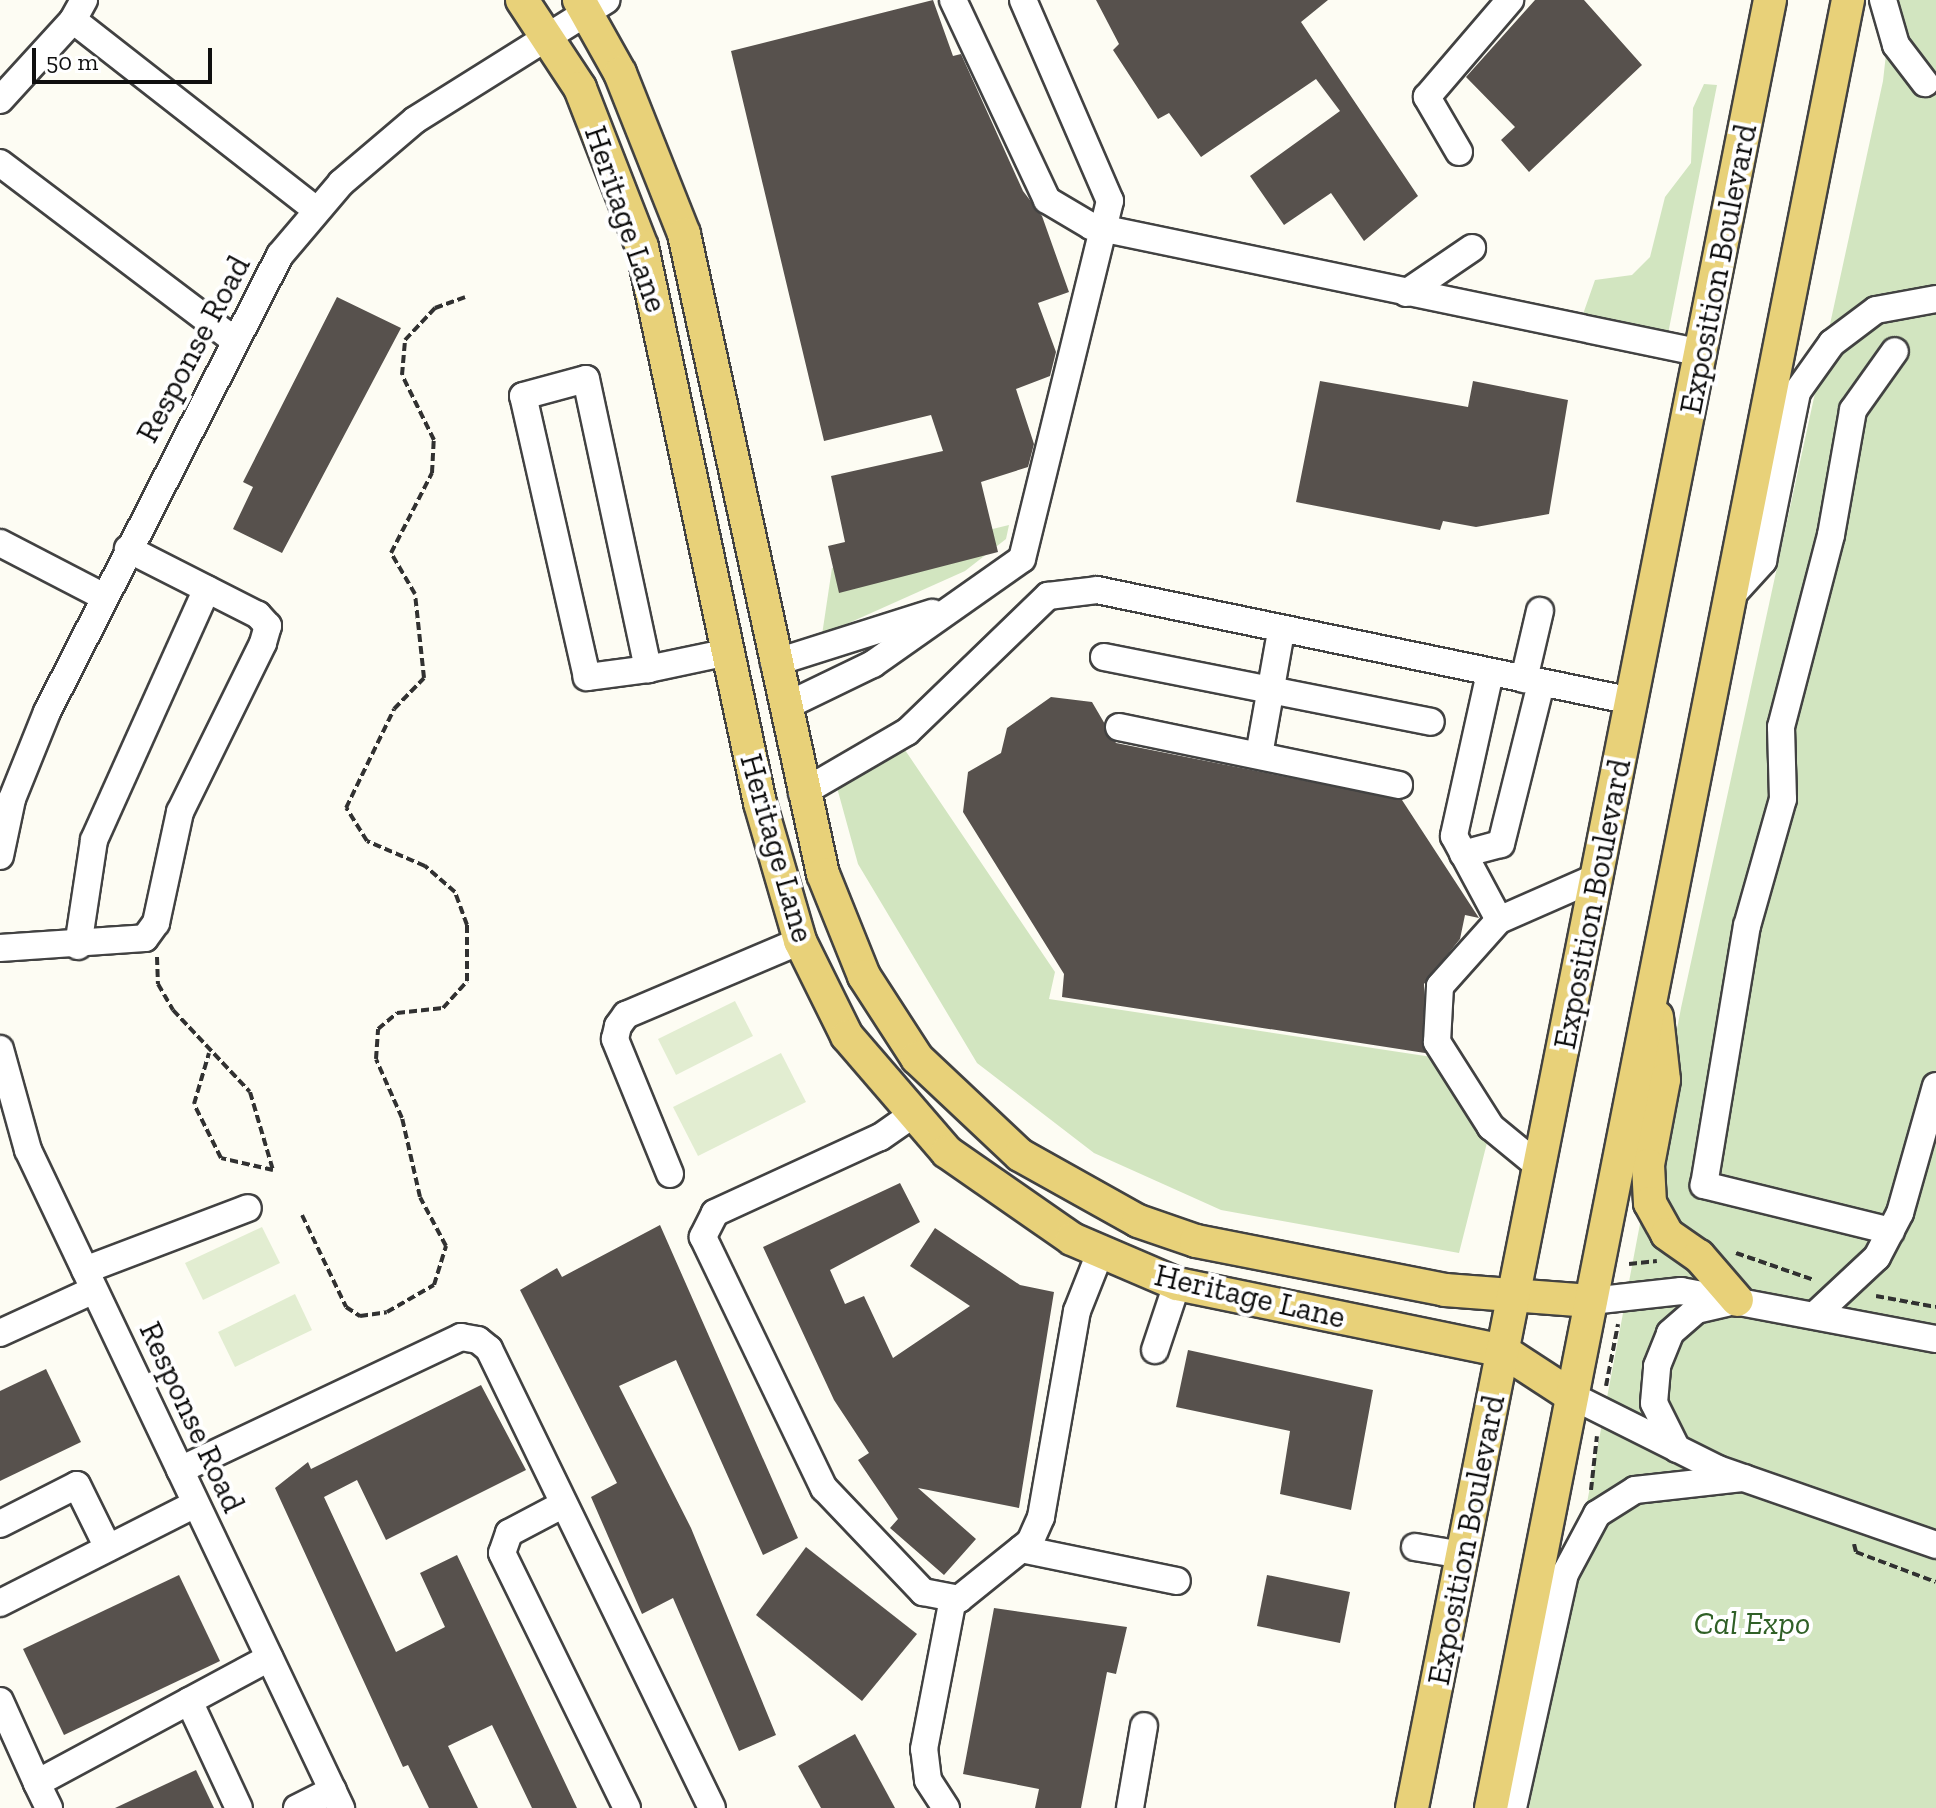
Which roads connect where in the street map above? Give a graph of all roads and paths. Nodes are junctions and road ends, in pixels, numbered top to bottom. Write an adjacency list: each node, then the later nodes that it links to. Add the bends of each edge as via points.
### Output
1 (522, 0): 10 (main road, Heritage Lane)
2 (953, 0): 16 (street, via 1047,200)
3 (1023, 0): 16 (street, via 1110,201)
4 (1510, 0): 13 (street, via 1427,97)
5 (1770, 0): 23 (main road, Exposition Boulevard)
6 (1848, 0): 27 (main road)
7 (1883, 0): 11 (street, via 1896,45)
8 (591, 4): 10 (street, Response Road); 34 (main road, Heritage Lane, via 684,234)
9 (78, 10): 12 (street); 15 (street)
10 (548, 35): 15 (street, Response Road, via 415,120); 32 (main road, Heritage Lane, via 580,88 642,247)
11 (1925, 83)
12 (0, 100)
13 (1459, 152)
14 (0, 163): 21 (street)
15 (316, 210): 21 (street, Response Road)
16 (1104, 231): 18 (street); 29 (street, via 1022,559)
17 (1472, 248): 18 (street)
18 (1406, 293): 23 (street)
19 (465, 297): 63 (path, via 435,308 405,340 402,375 433,451 432,473 391,553 415,594 424,678 394,709 346,808 367,841 425,866 455,892 467,925 467,981 443,1008 397,1013 378,1029 376,1059 402,1118 420,1197 446,1246 434,1285 387,1312 360,1316 346,1307)
20 (1936, 299): 27 (street, via 1876,310 1832,343 1797,392 1763,561)
21 (233, 339): 25 (street, Response Road)
22 (1895, 351): 64 (street, via 1853,410 1831,535 1781,727 1783,799 1747,926 1704,1185)
23 (1702, 353): 39 (main road, Exposition Boulevard)
24 (0, 543): 28 (street)
25 (128, 549): 26 (street); 28 (street, Response Road)
26 (207, 589): 50 (street, via 268,626 180,812); 52 (street, via 94,840)
27 (1733, 594): 54 (main road)
28 (104, 597): 47 (street, Response Road, via 31,746)
29 (955, 606): 34 (street); 40 (street, via 873,664)
30 (1540, 611): 37 (street)
31 (1281, 632): 36 (street); 38 (street); 45 (street, via 1099,580 1048,596 907,732)
32 (729, 652): 35 (street); 51 (main road, Heritage Lane, via 760,803)
33 (1104, 657): 38 (street)
34 (774, 663): 40 (main road, Heritage Lane)
35 (648, 669): 35 (street, via 586,379 523,396 587,677)
36 (1490, 673): 37 (street); 46 (street, via 1454,836)
37 (1532, 681): 39 (street); 46 (street, via 1501,844)
38 (1271, 689): 41 (street); 43 (street)
39 (1632, 701): 48 (main road, Exposition Boulevard)
40 (784, 707): 45 (main road, Heritage Lane)
41 (1431, 722)
42 (1119, 727): 43 (street)
43 (1259, 755): 44 (street)
44 (1399, 785)
45 (802, 793): 71 (main road, Heritage Lane, via 823,874 886,1017 929,1072 1020,1155 1092,1199 1196,1241)
46 (1463, 854): 49 (street)
47 (0, 856)
48 (1597, 877): 49 (street); 59 (main road, Exposition Boulevard)
49 (1499, 920): 59 (street, via 1440,986 1437,1042 1491,1127)
50 (156, 923): 52 (street, via 145,938); 56 (path, via 158,984)
51 (800, 941): 58 (main road, Heritage Lane, via 847,1036); 60 (street, via 626,1015 618,1026 615,1039)
52 (78, 946): 53 (street)
53 (0, 948)
54 (1653, 991): 72 (main road, via 1664,1080 1648,1165 1650,1203 1667,1234 1699,1256); 73 (main road)
55 (0, 1049): 68 (street, Response Road, via 28,1150)
56 (209, 1053): 56 (path, via 250,1092 273,1170 221,1158 194,1104)
57 (1936, 1086): 61 (street)
58 (912, 1115): 66 (main road, Heritage Lane, via 994,1192); 99 (street, via 880,1137 715,1213 703,1237 824,1488 923,1592)
59 (1541, 1168): 71 (main road, Exposition Boulevard)
60 (670, 1174)
61 (1924, 1176): 64 (street)
62 (248, 1208): 68 (street)
63 (302, 1215)
64 (1896, 1222): 75 (street, via 1877,1257)
65 (1729, 1251): 67 (path, via 1788,1275)
66 (1100, 1253): 69 (main road, Heritage Lane); 95 (street, via 1077,1311 1041,1517)
67 (1826, 1278)
68 (89, 1280): 77 (street); 85 (street, Response Road)
69 (1177, 1284): 79 (street); 80 (main road, Heritage Lane)
70 (1876, 1296): 74 (path)
71 (1514, 1299): 73 (main road, Heritage Lane); 80 (main road, Exposition Boulevard)
72 (1737, 1300): 73 (street, via 1681,1291); 75 (street); 84 (street, via 1696,1310 1670,1333 1654,1403)
73 (1591, 1301): 81 (main road)
74 (1936, 1307)
75 (1815, 1315): 78 (street)
76 (1619, 1318): 82 (path)
77 (0, 1333)
78 (1936, 1339)
79 (1155, 1350)
80 (1503, 1351): 81 (main road, Heritage Lane); 96 (main road, Exposition Boulevard)
81 (1572, 1396): 84 (street); 115 (main road)
82 (1604, 1398)
83 (1597, 1436): 87 (path)
84 (1677, 1449): 86 (street)
85 (180, 1470): 88 (street, Response Road); 89 (street, via 461,1337 489,1349)
86 (1744, 1478): 90 (street); 116 (street, via 1635,1490 1597,1514 1565,1574)
87 (1591, 1492)
88 (195, 1504): 94 (street); 101 (street, Response Road)
89 (562, 1505): 110 (street, via 509,1533 502,1553); 111 (street)
90 (1845, 1511): 92 (street); 98 (path, via 1856,1552)
91 (0, 1524): 94 (street, via 77,1485)
92 (1936, 1545)
93 (1415, 1547): 96 (street)
94 (108, 1548): 100 (street)
95 (1021, 1549): 97 (street); 99 (street)
96 (1463, 1555): 114 (main road, Exposition Boulevard)
97 (1177, 1581)
98 (1936, 1582)
99 (953, 1599): 112 (street, via 924,1749 928,1780)
100 (0, 1603)
101 (269, 1658): 103 (street); 106 (street, Response Road)
102 (0, 1701): 105 (street)
103 (189, 1701): 105 (street); 108 (street)
104 (1144, 1726): 113 (street)
105 (37, 1783): 107 (street)
106 (337, 1799): 109 (street)
107 (49, 1808)
108 (239, 1808)
109 (297, 1808)
110 (627, 1808)
111 (712, 1808)
112 (946, 1808)
113 (1130, 1808)
114 (1412, 1808)
115 (1491, 1808)
116 (1513, 1808)

